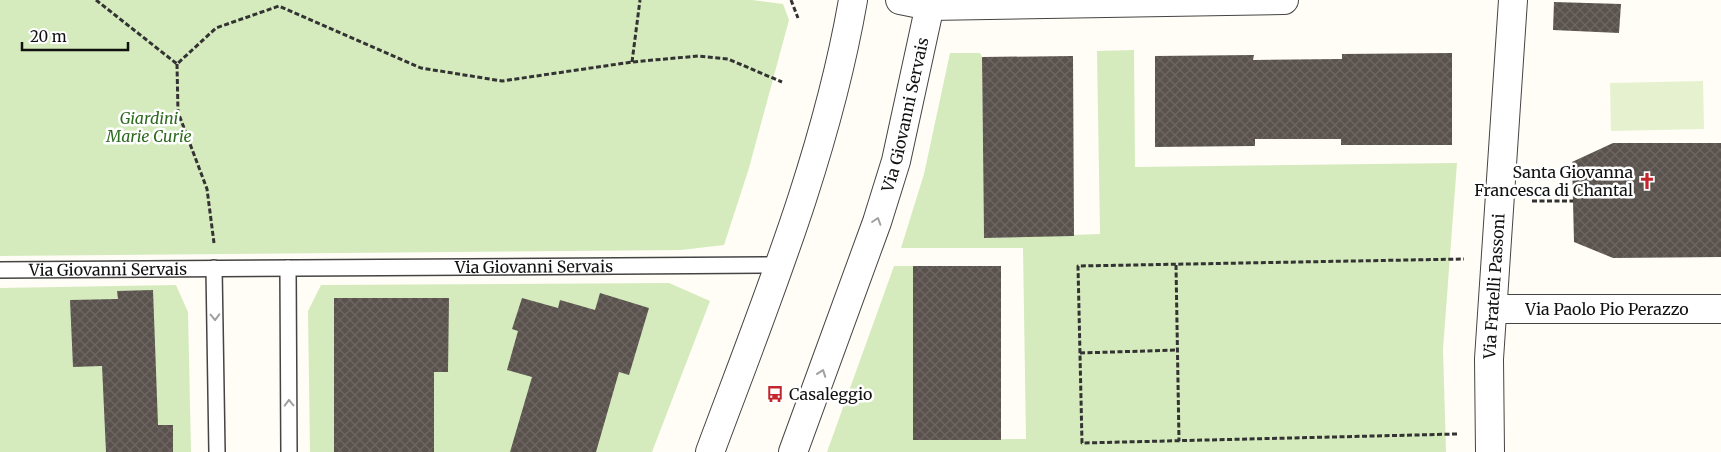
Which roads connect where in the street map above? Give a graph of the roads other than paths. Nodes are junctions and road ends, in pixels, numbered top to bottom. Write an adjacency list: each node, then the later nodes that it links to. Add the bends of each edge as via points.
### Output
1 (853, 0): 6 (street, via 806,191)
2 (900, 0): 5 (street)
3 (1284, 0): 5 (street)
4 (1513, 0): 10 (street, Via Fratelli Passoni)
5 (930, 3): 16 (street, Via Giovanni Servais, one-way to 5, via 896,161)
6 (779, 265): 8 (lane, Via Giovanni Servais); 15 (street)
7 (214, 268): 8 (lane, Via Giovanni Servais); 9 (lane, Via Giovanni Servais); 13 (lane, one-way to 13)
8 (288, 268): 14 (lane, one-way to 8)
9 (0, 270)
10 (1493, 309): 11 (street, Via Paolo Pio Perazzo); 12 (street, Via Fratelli Passoni, via 1489,359)
11 (1721, 309)
12 (1490, 443)
13 (217, 452)
14 (289, 452)
15 (710, 452)
16 (793, 452)

